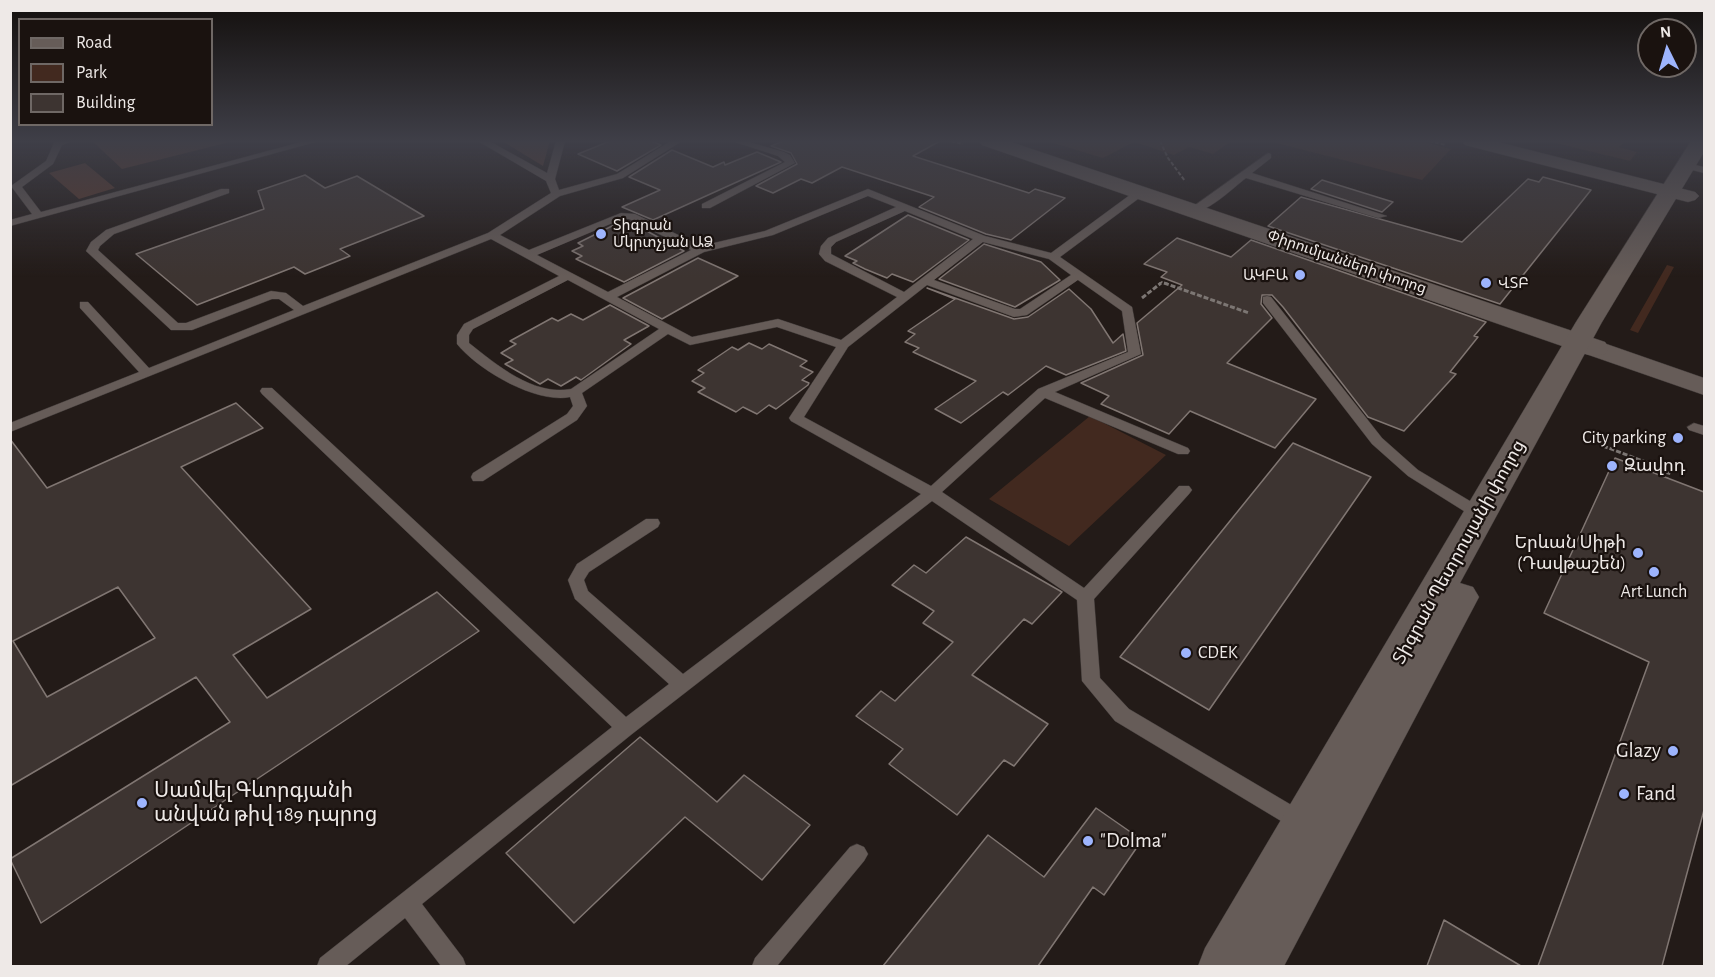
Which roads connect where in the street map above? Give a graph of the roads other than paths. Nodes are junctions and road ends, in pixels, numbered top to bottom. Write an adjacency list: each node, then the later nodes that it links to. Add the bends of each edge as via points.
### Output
1 (16, 187): 18 (lane)
2 (137, 187): 18 (lane)
3 (553, 187): 14 (lane)
4 (582, 187): 14 (lane)
5 (744, 187): 15 (lane)
6 (1129, 187): 12 (main road, Փիրումյանների փողոց)
7 (1229, 187): 17 (lane)
8 (1286, 187): 19 (lane)
9 (1654, 187): 13 (street)
10 (1684, 187): 13 (main road, Տիգրան Պետրոսյանի փողոց)
11 (225, 191): 33 (lane, via 110,232 92,251 175,327 188,327 271,295 282,294)
12 (1142, 191): 17 (main road, Փիրումյանների փողոց); 25 (lane)
13 (1679, 193): 36 (main road, Տիգրան Պետրոսյանի փողոց)
14 (556, 194): 21 (lane)
15 (706, 206)
16 (904, 207): 22 (lane); 23 (lane, via 868,192 769,233); 29 (lane, via 832,240 825,254)
17 (1195, 210): 36 (main road, Փիրումյանների փողոց)
18 (38, 215): 20 (lane)
19 (1382, 216)
20 (10, 223)
21 (492, 235): 24 (lane); 33 (lane)
22 (981, 238): 25 (lane); 28 (lane)
23 (700, 250): 24 (lane, via 631,216 621,216); 30 (lane)
24 (527, 255): 27 (lane)
25 (1053, 257): 26 (lane)
26 (1078, 275): 28 (lane, via 1014,314); 41 (lane, via 1128,310 1135,354)
27 (567, 276): 30 (lane); 40 (lane, via 468,327 463,344 483,362 545,394)
28 (926, 281): 29 (lane)
29 (906, 297): 35 (lane)
30 (606, 298): 34 (lane)
31 (1267, 300): 47 (lane, via 1377,441 1413,473)
32 (84, 305): 37 (lane)
33 (302, 311): 37 (lane)
34 (667, 329): 35 (lane, via 690,341 778,323); 40 (lane)
35 (843, 345): 46 (lane, via 796,418)
36 (1587, 345): 38 (street, Փիրումյանների փողոց); 47 (main road, Տիգրան Պետրոսյանի փողոց); 52 (main road, Տիգրան Պետրոսյանի փողոց)
37 (147, 373): 42 (lane)
38 (1704, 387)
39 (267, 391): 51 (lane)
40 (575, 392): 44 (lane, via 580,406 572,417)
41 (1043, 392): 43 (lane); 46 (lane)
42 (10, 428)
43 (1183, 451)
44 (478, 477)
45 (1184, 490): 49 (lane)
46 (932, 493): 49 (lane); 50 (lane)
47 (1480, 514): 52 (main road, Տիգրան Պետրոսյանի փողոց)
48 (652, 523): 50 (lane, via 583,568 576,580 580,594)
49 (1085, 597): 52 (lane, via 1091,681 1122,715)
50 (682, 684): 51 (lane)
51 (625, 728): 54 (lane)
52 (1317, 831): 58 (main road, Տիգրան Պետրոսյանի փողոց); 59 (main road, Տիգրան Պետրոսյանի փողոց)
53 (857, 854): 57 (lane)
54 (408, 903): 55 (lane); 56 (lane)
55 (328, 966)
56 (455, 966)
57 (763, 966)
58 (1223, 966)
59 (1257, 966)

